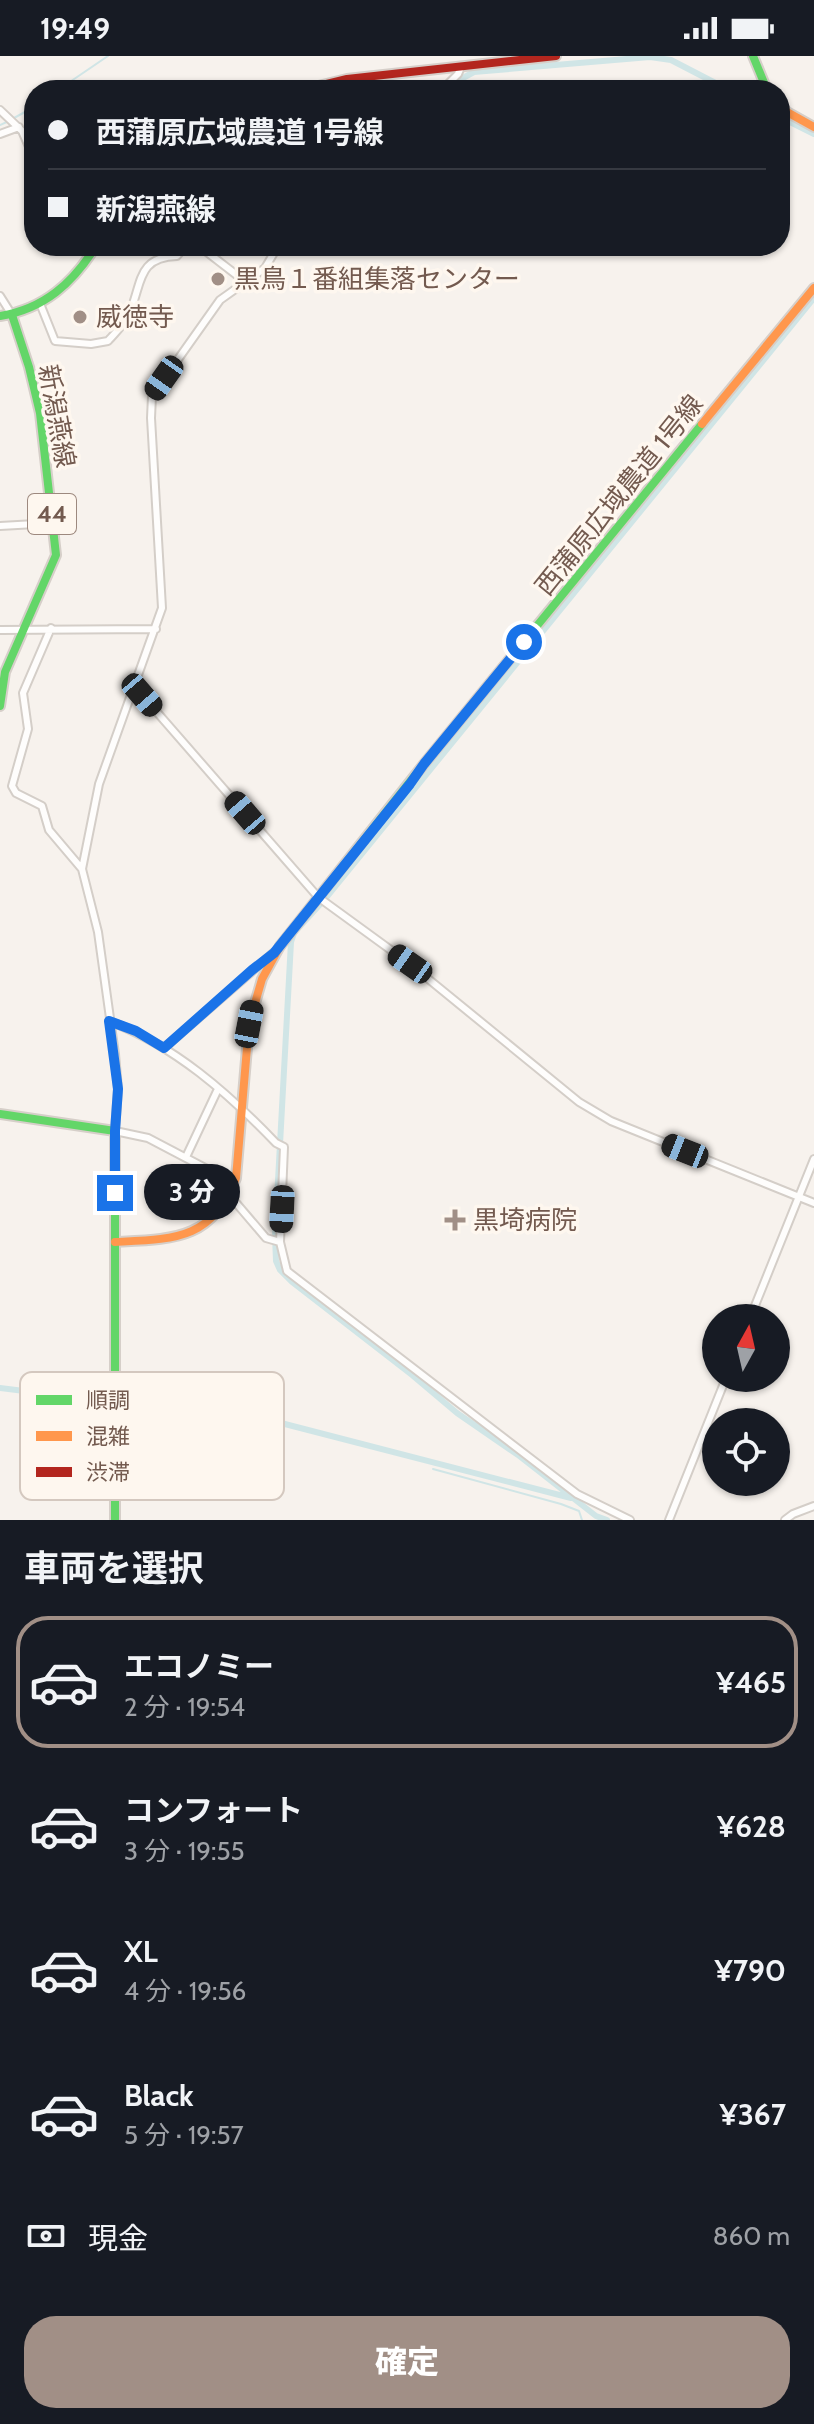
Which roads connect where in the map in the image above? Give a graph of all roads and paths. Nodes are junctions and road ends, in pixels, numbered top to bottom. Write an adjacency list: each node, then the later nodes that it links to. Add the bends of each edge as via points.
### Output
1 (550, 56): 2 (main road); 4 (main road)
2 (556, 56)
3 (753, 56): 7 (main road)
4 (461, 67): 5 (main road); 6 (street)
5 (343, 80)
6 (452, 80)
7 (762, 80)
8 (790, 114): 11 (main road)
9 (3, 115): 10 (street)
10 (17, 126): 12 (street); 13 (street)
11 (814, 127)
12 (0, 134)
13 (24, 136)
14 (90, 256): 21 (main road)
15 (167, 256): 21 (street, via 147,266 125,322 108,341 55,341)
16 (212, 256): 18 (street)
17 (272, 256): 18 (street)
18 (247, 283): 28 (street, via 220,300 152,396 162,608)
19 (814, 288): 33 (main road, 西蒲原広域農道 1号線)
20 (0, 296): 22 (street)
21 (41, 306): 22 (main road)
22 (12, 315): 23 (main road); 24 (main road, 新潟燕線 / 44, via 36,392)
23 (0, 316)
24 (53, 523): 25 (street); 26 (main road, 新潟燕線 / 44, via 56,555)
25 (0, 526)
26 (25, 628): 27 (street); 29 (street); 31 (main road, 新潟燕線 / 44, via 5,672)
27 (51, 628): 28 (street); 32 (street, via 23,693 28,729 12,786 42,806 49,830)
28 (156, 629): 30 (street)
29 (0, 630)
30 (135, 687): 32 (street, via 99,784); 33 (street)
31 (0, 706)
32 (82, 869): 35 (street, via 98,932)
33 (318, 897): 34 (main road, 西蒲原広域農道 1号線); 44 (street, via 410,964 579,1102 611,1121)
34 (274, 953): 36 (street); 38 (main road, 西蒲原広域農道 1号線, via 254,999)
35 (109, 1021): 36 (street); 40 (street, via 118,1089)
36 (164, 1048): 37 (street)
37 (218, 1089): 38 (street); 41 (street)
38 (242, 1111): 43 (main road, 西蒲原広域農道 1号線); 47 (street, via 284,1147)
39 (0, 1114): 40 (main road)
40 (115, 1131): 41 (street, via 148,1138); 46 (main road)
41 (186, 1157): 43 (street, via 207,1169)
42 (814, 1159): 44 (street)
43 (232, 1195): 46 (main road, via 198,1230 180,1237); 47 (street, via 266,1238)
44 (799, 1197): 45 (street); 48 (street)
45 (814, 1203)
46 (115, 1242): 49 (main road)
47 (280, 1242): 52 (street, via 287,1271 577,1494)
48 (756, 1304)
49 (115, 1372)
50 (720, 1392): 53 (street)
51 (814, 1506): 54 (street)
52 (630, 1520)
53 (669, 1520)
54 (785, 1520)

